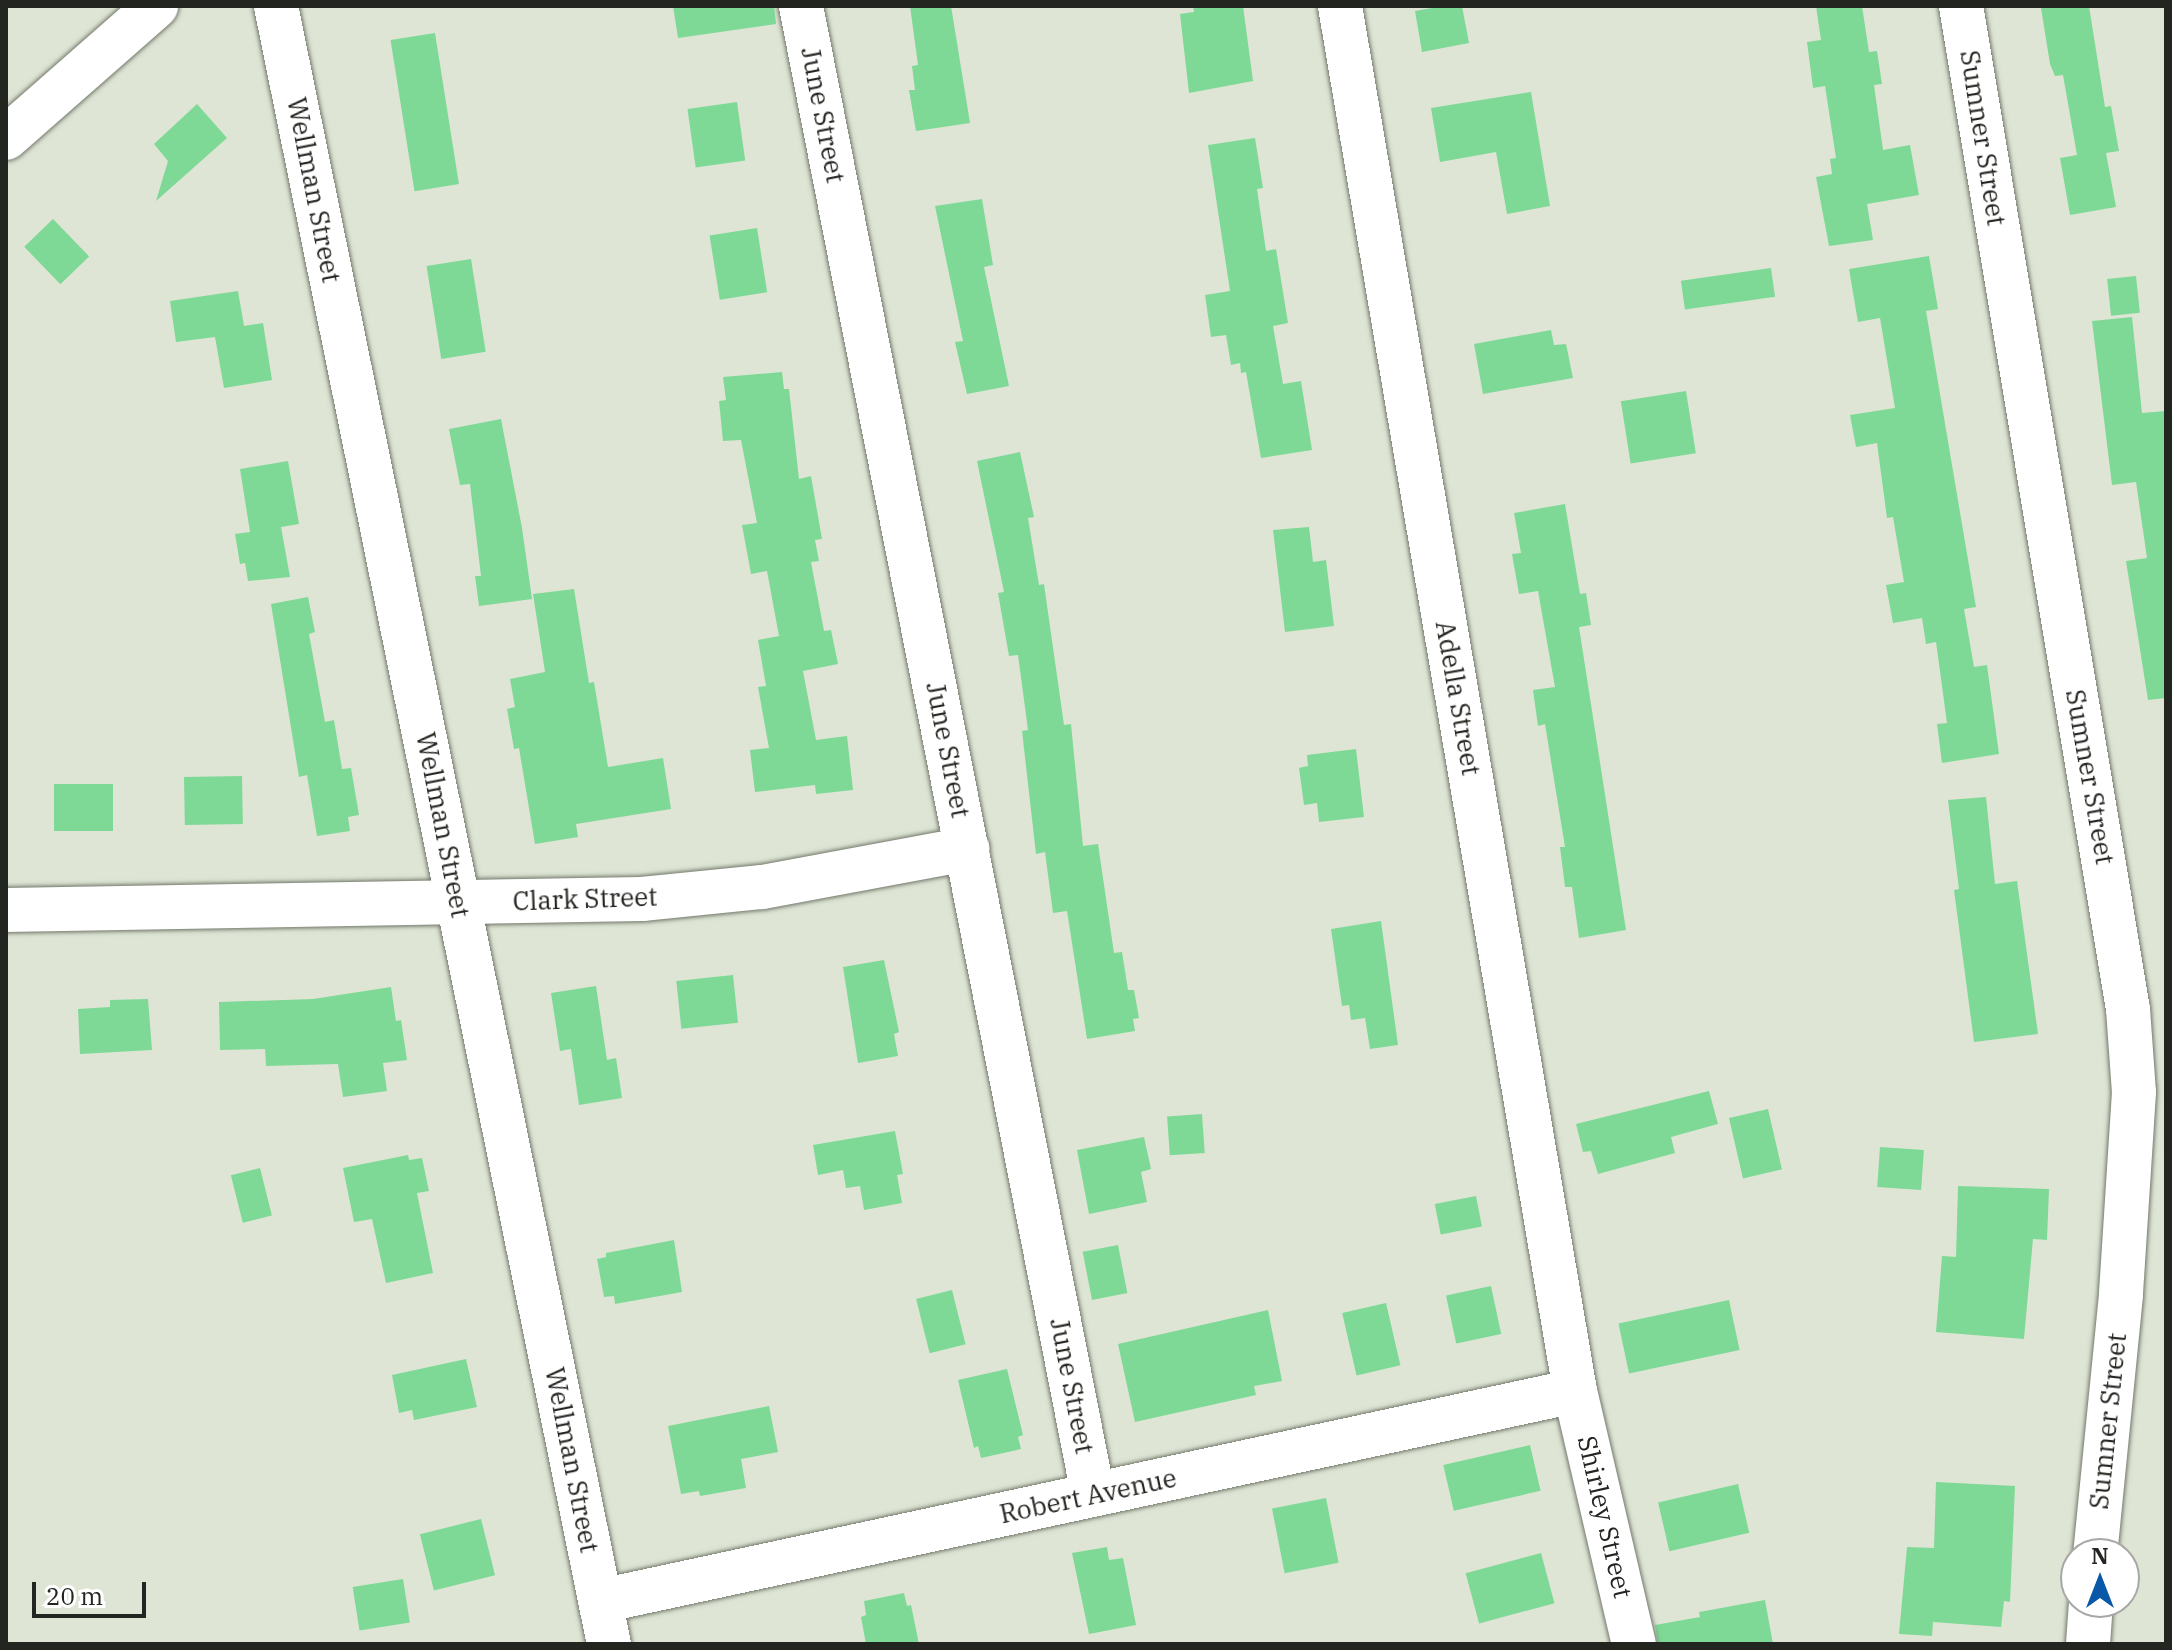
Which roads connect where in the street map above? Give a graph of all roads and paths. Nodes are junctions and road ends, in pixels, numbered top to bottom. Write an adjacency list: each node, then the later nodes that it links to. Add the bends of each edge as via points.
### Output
1 (156, 6): 6 (street)
2 (276, 6): 8 (street, Wellman Street)
3 (801, 6): 7 (street, June Street)
4 (1340, 6): 10 (street, Adella Street)
5 (1961, 6): 12 (street, Sumner Street, via 2128,1009 2134,1092)
6 (6, 138)
7 (968, 849): 8 (street, Clark Street, via 723,892); 11 (street, June Street)
8 (458, 902): 9 (street, Clark Street); 13 (street, Wellman Street)
9 (6, 910)
10 (1575, 1391): 11 (street, Robert Avenue); 16 (street, Shirley Street)
11 (1093, 1495): 13 (street, Robert Avenue)
12 (2097, 1538)
13 (601, 1601): 15 (street, Wellman Street)
14 (2090, 1618): 17 (street)
15 (609, 1644)
16 (1634, 1644)
17 (2088, 1644)

